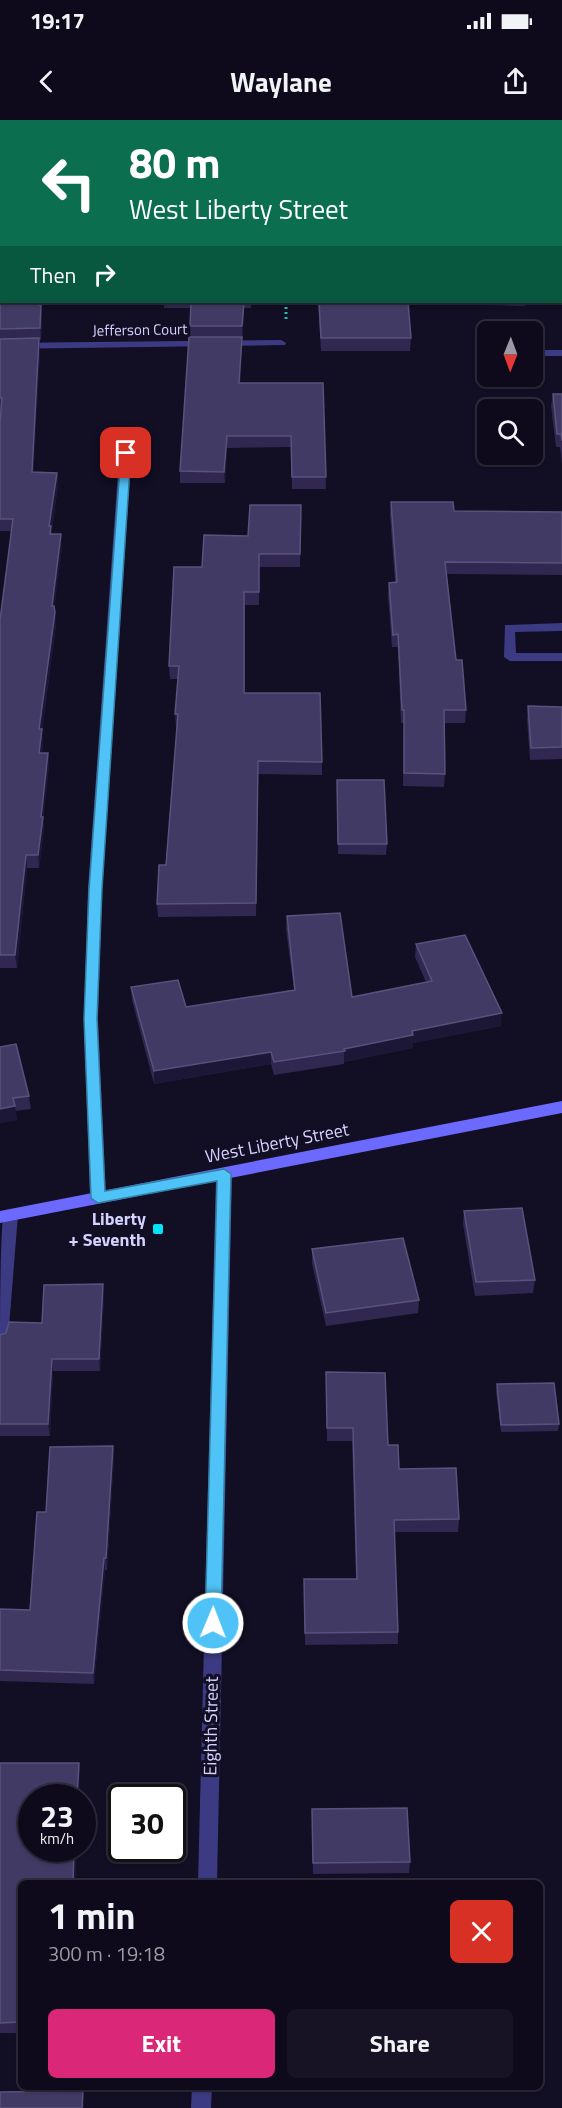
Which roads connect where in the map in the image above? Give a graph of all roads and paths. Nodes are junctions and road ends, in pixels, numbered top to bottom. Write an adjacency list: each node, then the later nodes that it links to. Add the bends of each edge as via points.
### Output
1 (280, 343): 2 (street, Jefferson Court)
2 (0, 346)
3 (543, 353): 4 (street)
4 (562, 353)
5 (127, 430): 10 (street, via 95,901 91,1019)
6 (562, 627): 7 (street, via 509,628 510,657)
7 (562, 657)
8 (562, 1107): 9 (main road, West Liberty Street)
9 (224, 1174): 10 (main road, West Liberty Street); 13 (street, Eighth Street)
10 (98, 1198): 11 (main road, West Liberty Street)
11 (5, 1216): 12 (street)
12 (0, 1339)
13 (207, 1880)
14 (202, 2090): 15 (street)
15 (201, 2108)

